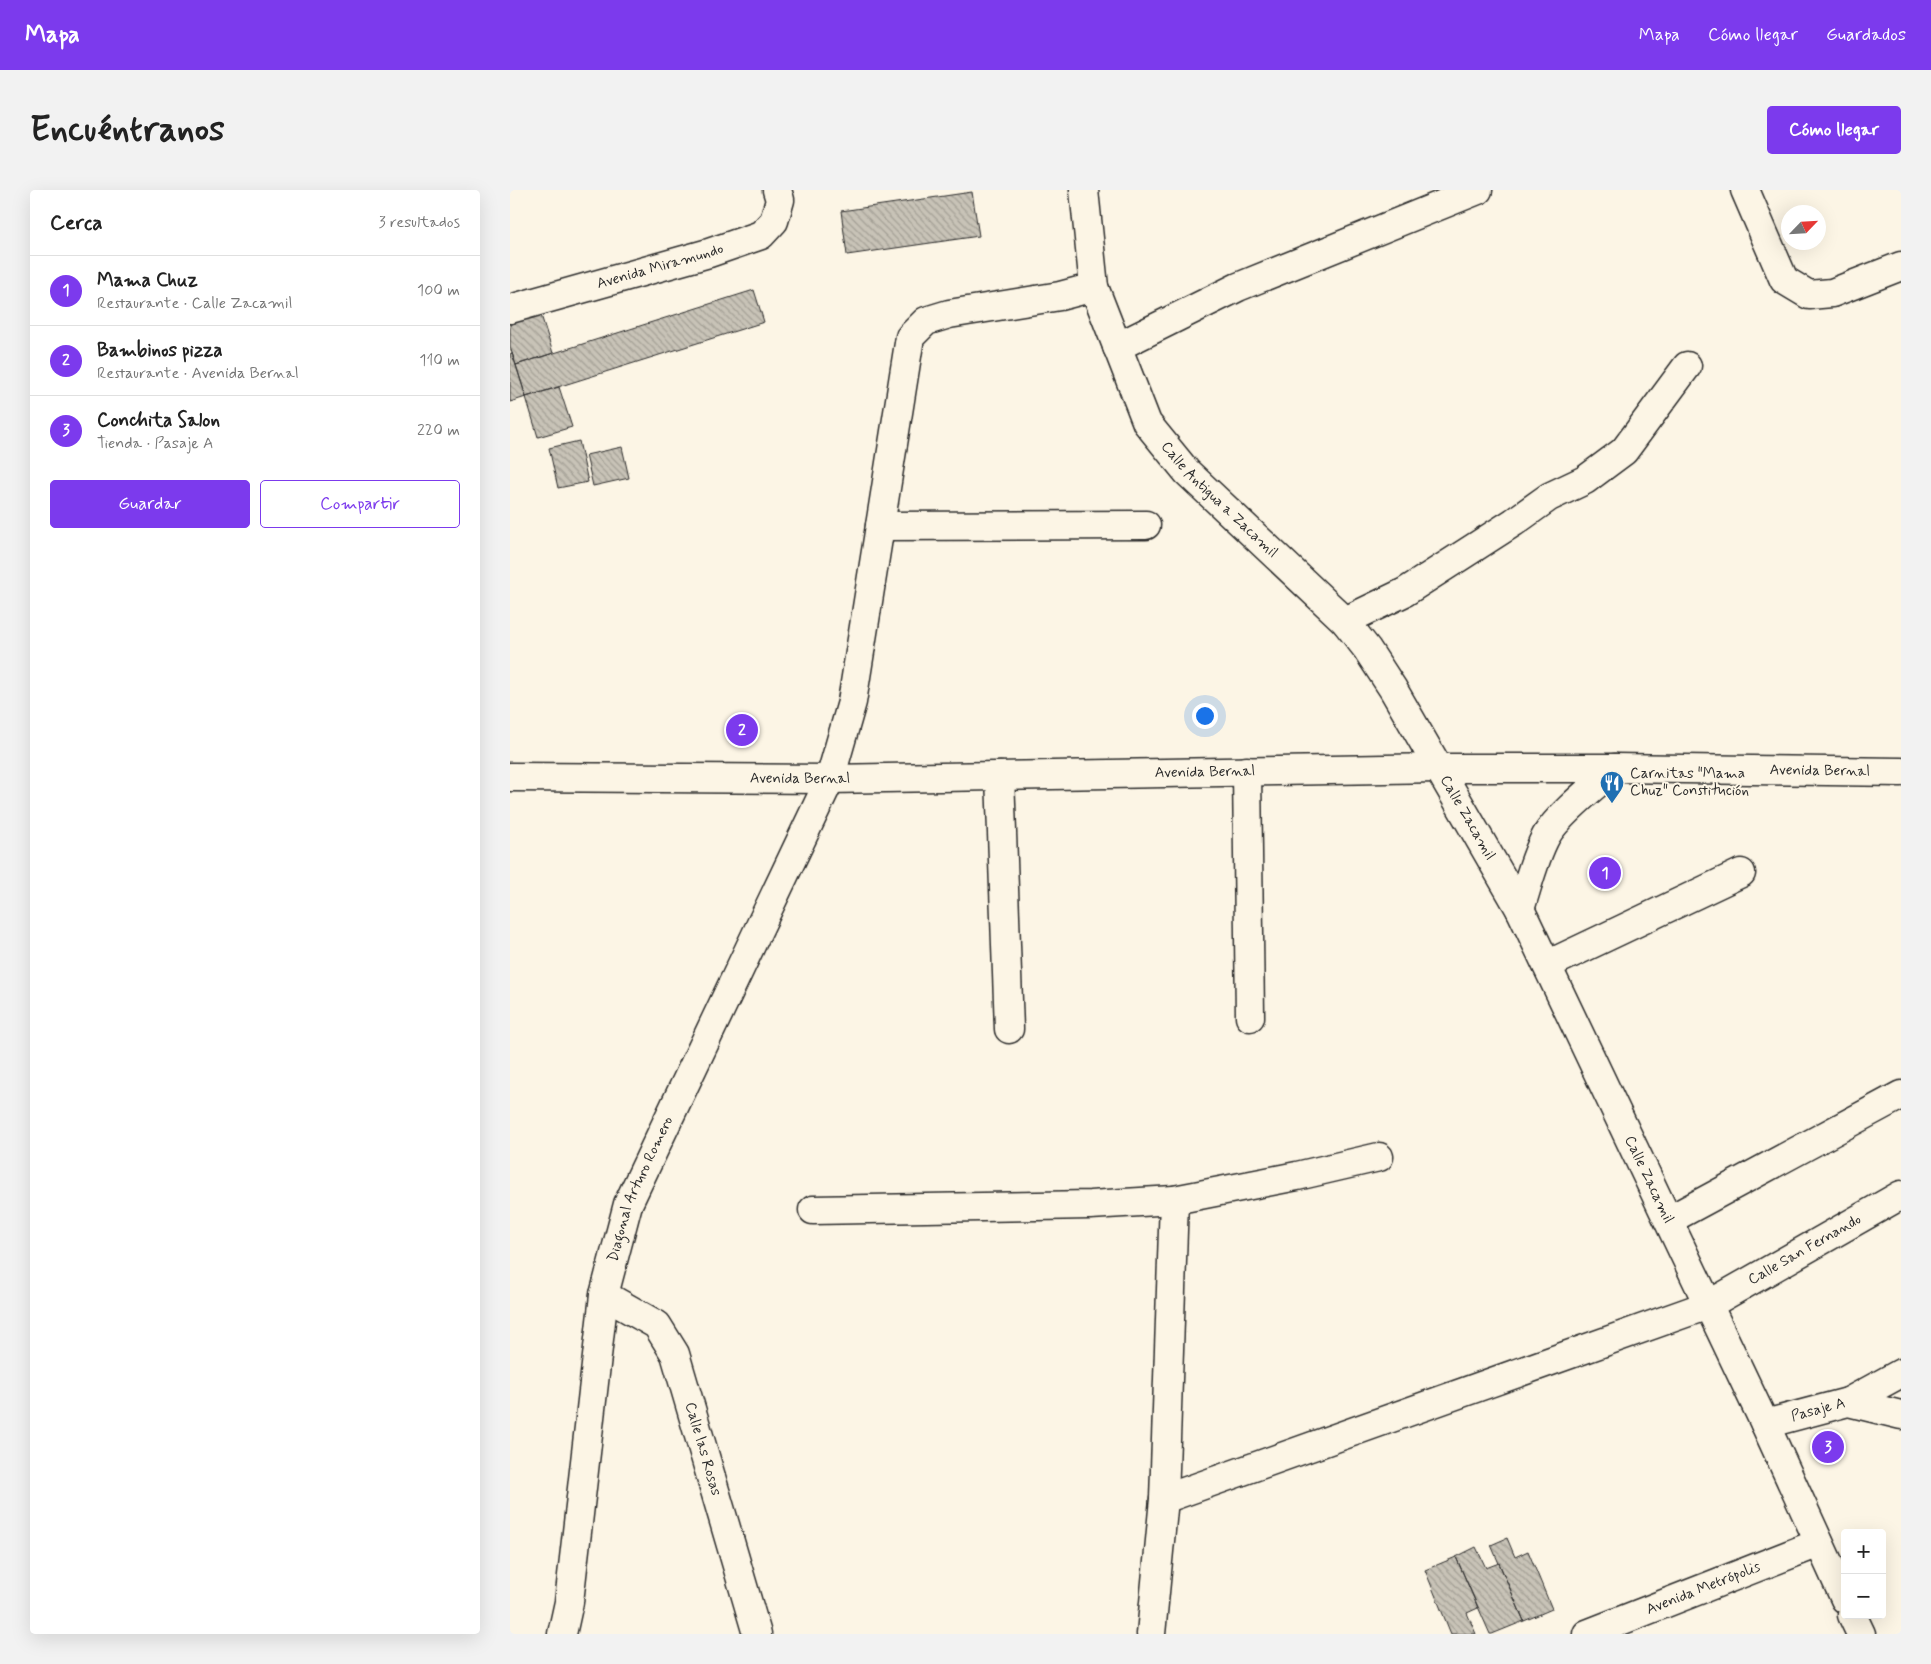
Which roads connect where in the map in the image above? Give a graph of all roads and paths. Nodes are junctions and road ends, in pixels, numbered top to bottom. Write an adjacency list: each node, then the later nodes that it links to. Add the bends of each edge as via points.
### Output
1 (777, 190): 7 (street, Avenida Miramundo, via 780,200 774,221 761,235 709,253)
2 (1084, 190): 6 (street, Calle Antigua a Zacamil)
3 (1478, 190): 8 (street, via 1238,287)
4 (1745, 190): 5 (street, via 1784,280 1809,295 1832,293)
5 (1901, 266)
6 (1094, 287): 8 (street, Calle Antigua a Zacamil); 11 (street, Diagonal Arturo Romero, via 1060,296 949,314 926,322 910,337)
7 (510, 309)
8 (1117, 347): 12 (street, Calle Antigua a Zacamil, via 1147,423 1187,472)
9 (1687, 366): 12 (street, via 1624,451 1585,480 1549,497 1405,592)
10 (1146, 525): 11 (street)
11 (880, 526): 19 (street, Diagonal Arturo Romero, via 852,702)
12 (1345, 620): 13 (street, Calle Antigua a Zacamil, via 1393,689)
13 (1438, 768): 14 (street, Avenida Bernal); 15 (street, Avenida Bernal); 21 (street, Calle Zacamil)
14 (1614, 768): 16 (street, Avenida Bernal); 21 (street, via 1547,834)
15 (1247, 771): 18 (street, Avenida Bernal); 23 (street)
16 (1901, 772)
17 (510, 776): 19 (street, Avenida Bernal)
18 (1000, 776): 19 (street, Avenida Bernal); 24 (street)
19 (830, 779): 31 (street, Diagonal Arturo Romero, via 628,1204)
20 (1741, 874): 22 (street)
21 (1520, 909): 22 (street, Calle Zacamil)
22 (1547, 965): 30 (street, Calle Zacamil)
23 (1250, 1017)
24 (1009, 1029)
25 (1901, 1095): 30 (street)
26 (1379, 1157): 28 (street)
27 (1901, 1195): 32 (street, Calle San Fernando)
28 (1174, 1200): 29 (street, via 1090,1205); 37 (street)
29 (813, 1210)
30 (1669, 1220): 32 (street, Calle Zacamil)
31 (604, 1295): 41 (street, Diagonal Arturo Romero, via 569,1602); 42 (street, Calle las Rosas, via 657,1325 675,1354)
32 (1708, 1305): 36 (street, Calle Zacamil); 37 (street, Calle San Fernando)
33 (1901, 1373): 34 (street)
34 (1848, 1402): 35 (street, Pasaje A); 36 (street, Pasaje A)
35 (1901, 1415)
36 (1765, 1424): 38 (street, Calle Zacamil)
37 (1164, 1499): 43 (street)
38 (1819, 1543): 39 (street, Calle Zacamil); 44 (street, Avenida Metrópolis)
39 (1841, 1591)
40 (1854, 1619): 45 (street)
41 (562, 1634)
42 (757, 1634)
43 (1151, 1634)
44 (1587, 1634)
45 (1861, 1634)

